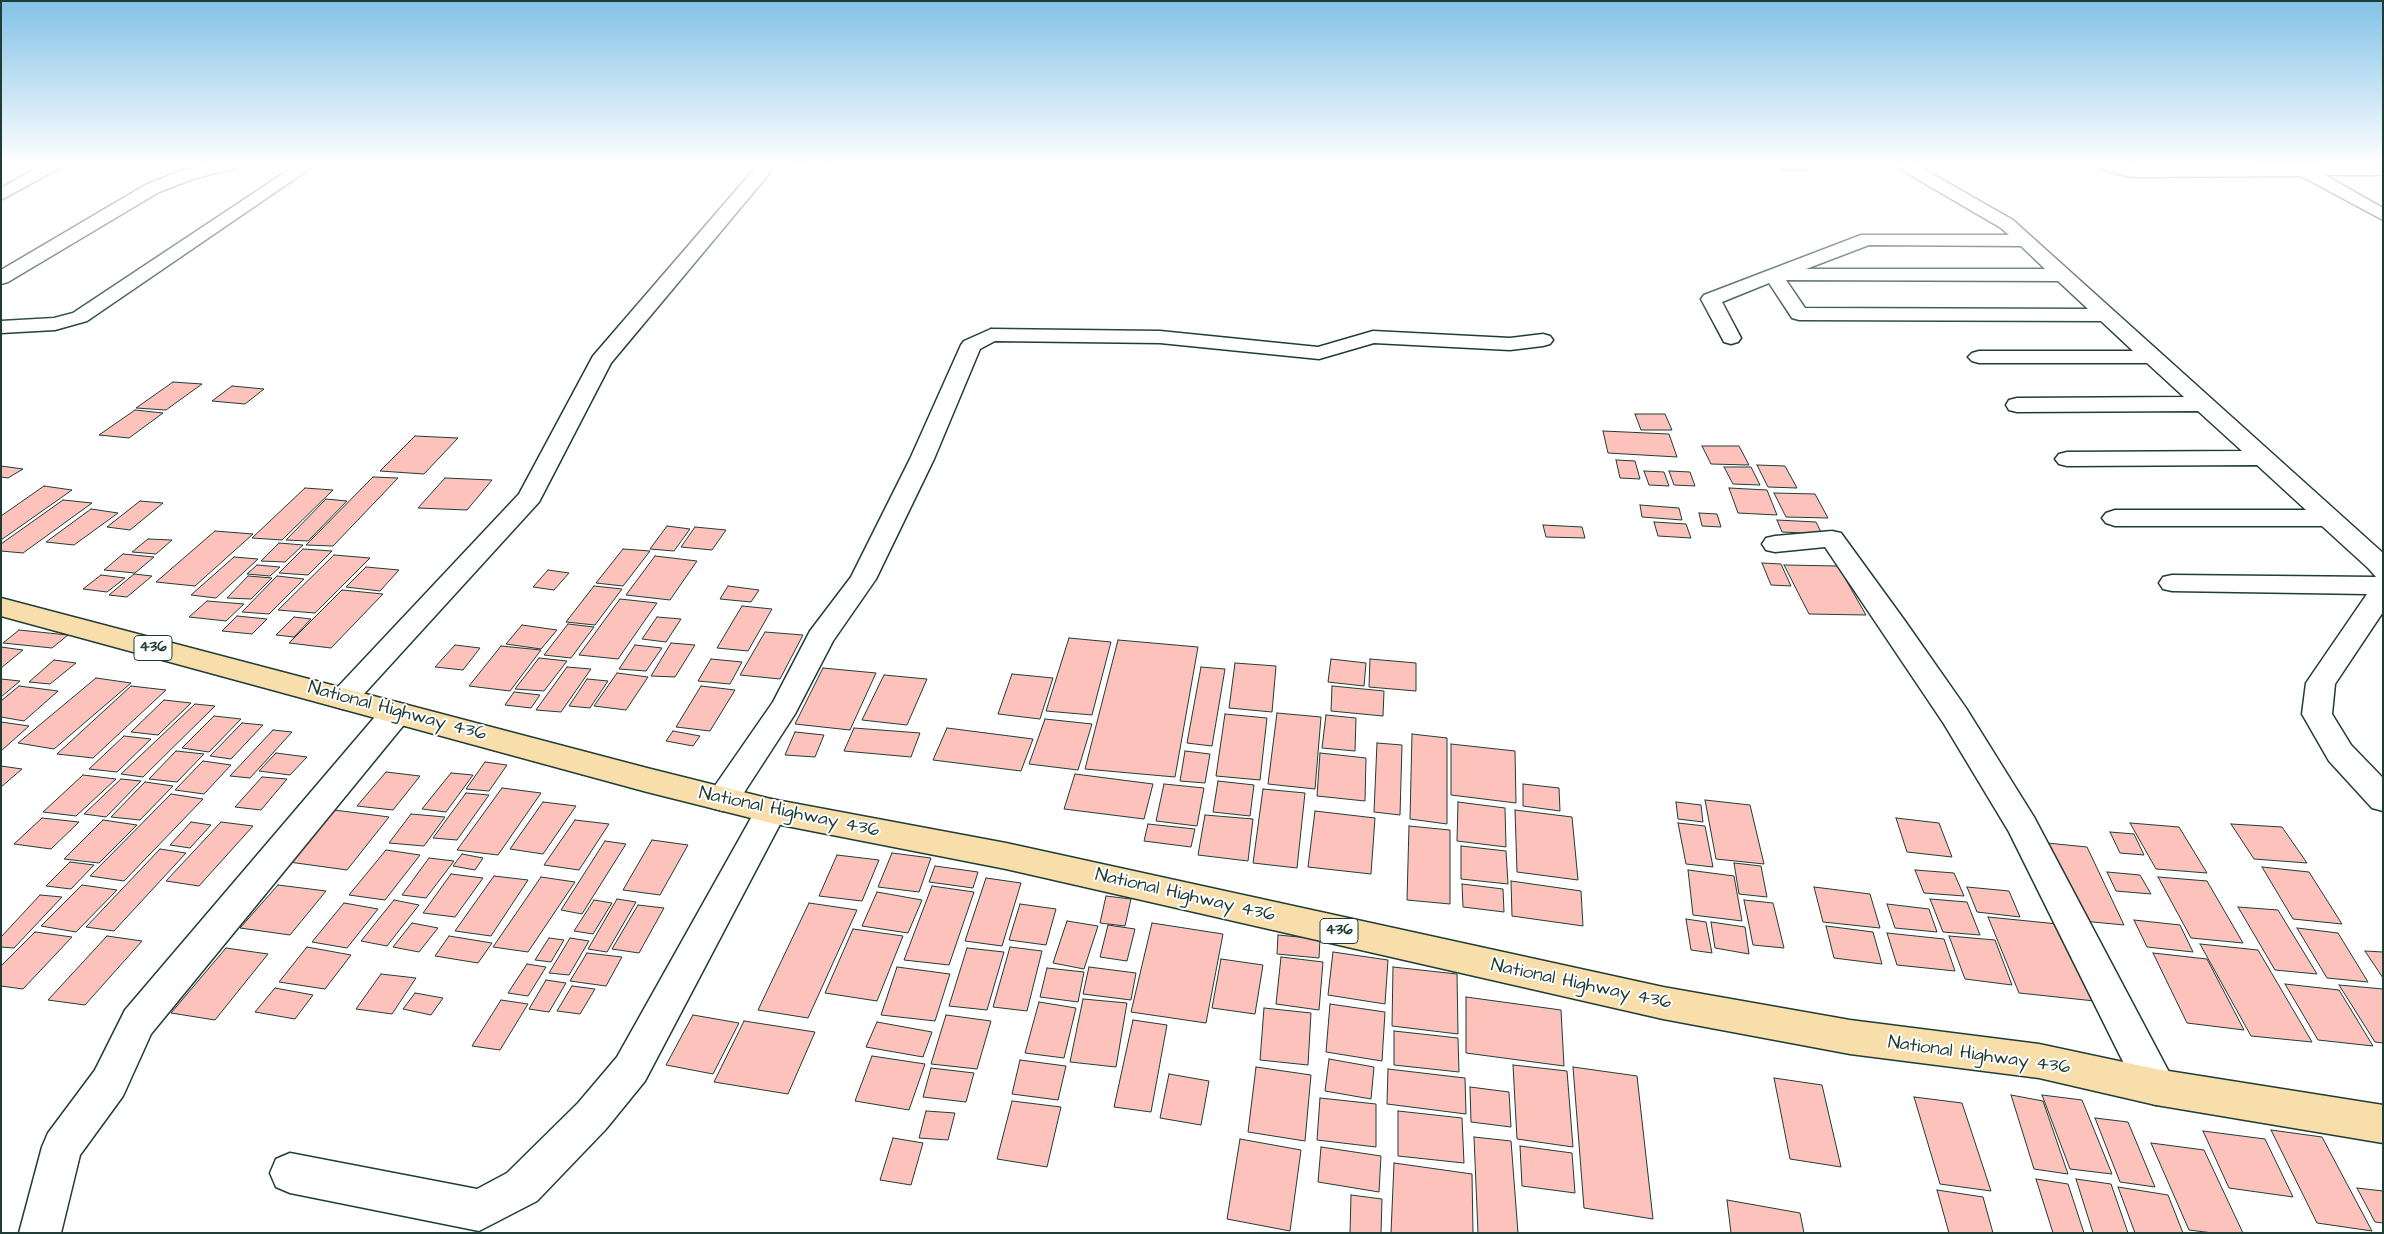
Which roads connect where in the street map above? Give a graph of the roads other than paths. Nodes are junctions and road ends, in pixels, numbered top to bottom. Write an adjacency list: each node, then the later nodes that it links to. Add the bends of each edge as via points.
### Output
1 (98, 221): 8 (street)
2 (224, 221): 10 (street, via 80,317 55,324)
3 (720, 221): 27 (street, via 601,361 530,497)
4 (2001, 221): 5 (street)
5 (2025, 240): 6 (street, via 1867,239); 7 (street)
6 (1773, 275): 7 (street); 9 (street, via 1799,314); 11 (street, via 1711,299)
7 (2062, 275): 9 (street)
8 (1, 278)
9 (2106, 315): 14 (street)
10 (1, 327)
11 (1731, 338)
12 (1543, 340): 29 (street, via 1510,344 1374,337 1320,353 1160,337 991,335 971,345 922,459 863,579 820,638 786,707)
13 (1979, 357): 14 (street)
14 (2152, 357): 15 (street)
15 (2204, 404): 16 (street); 17 (street)
16 (2017, 405)
17 (2263, 458): 18 (street); 20 (street)
18 (2067, 459)
19 (2115, 518): 20 (street)
20 (2329, 518): 22 (street)
21 (1775, 544): 32 (street, via 1832,539 1895,627 1955,716 2022,826)
22 (2383, 571)
23 (2172, 583): 24 (street)
24 (2383, 586)
25 (2383, 591): 30 (street, via 2321,683 2317,714 2340,753)
26 (1, 608): 27 (main road, National Highway 436 / 436)
27 (343, 699): 28 (main road, National Highway 436 / 436)
28 (396, 713): 29 (main road, National Highway 436 / 436); 35 (street, via 138,1022 109,1083 62,1147)
29 (723, 799): 31 (main road, National Highway 436 / 436)
30 (2383, 800)
31 (770, 811): 32 (main road, National Highway 436 / 436, via 1006,856 1663,1003 1850,1037 2039,1061); 34 (street, via 631,1069 592,1116 522,1188 479,1210)
32 (2156, 1087): 33 (main road, National Highway 436 / 436)
33 (2383, 1124)
34 (290, 1173)
35 (40, 1233)

